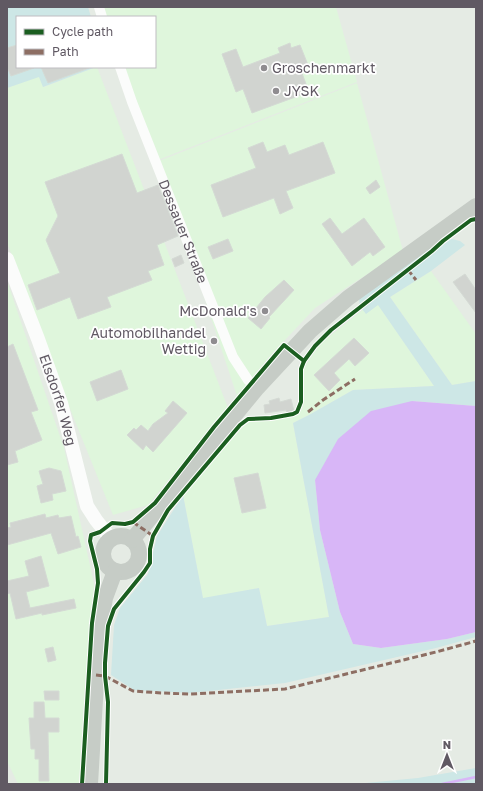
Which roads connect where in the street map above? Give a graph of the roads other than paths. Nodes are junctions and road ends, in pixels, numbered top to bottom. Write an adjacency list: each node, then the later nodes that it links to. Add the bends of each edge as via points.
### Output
1 (120, 68): 4 (street, Dessauer Straße, via 233,357 248,380)
2 (476, 206): 4 (main road, via 318,322)
3 (7, 259): 5 (street, Elsdorfer Weg, via 61,403 84,497 90,512)
4 (257, 388): 6 (main road)
5 (111, 539): 6 (main road, via 122,536); 7 (main road, via 106,544 103,556 108,567)
6 (132, 540): 7 (main road, via 139,552 138,561 124,572)
7 (115, 571): 8 (main road, via 105,598 99,632)
8 (90, 784)

